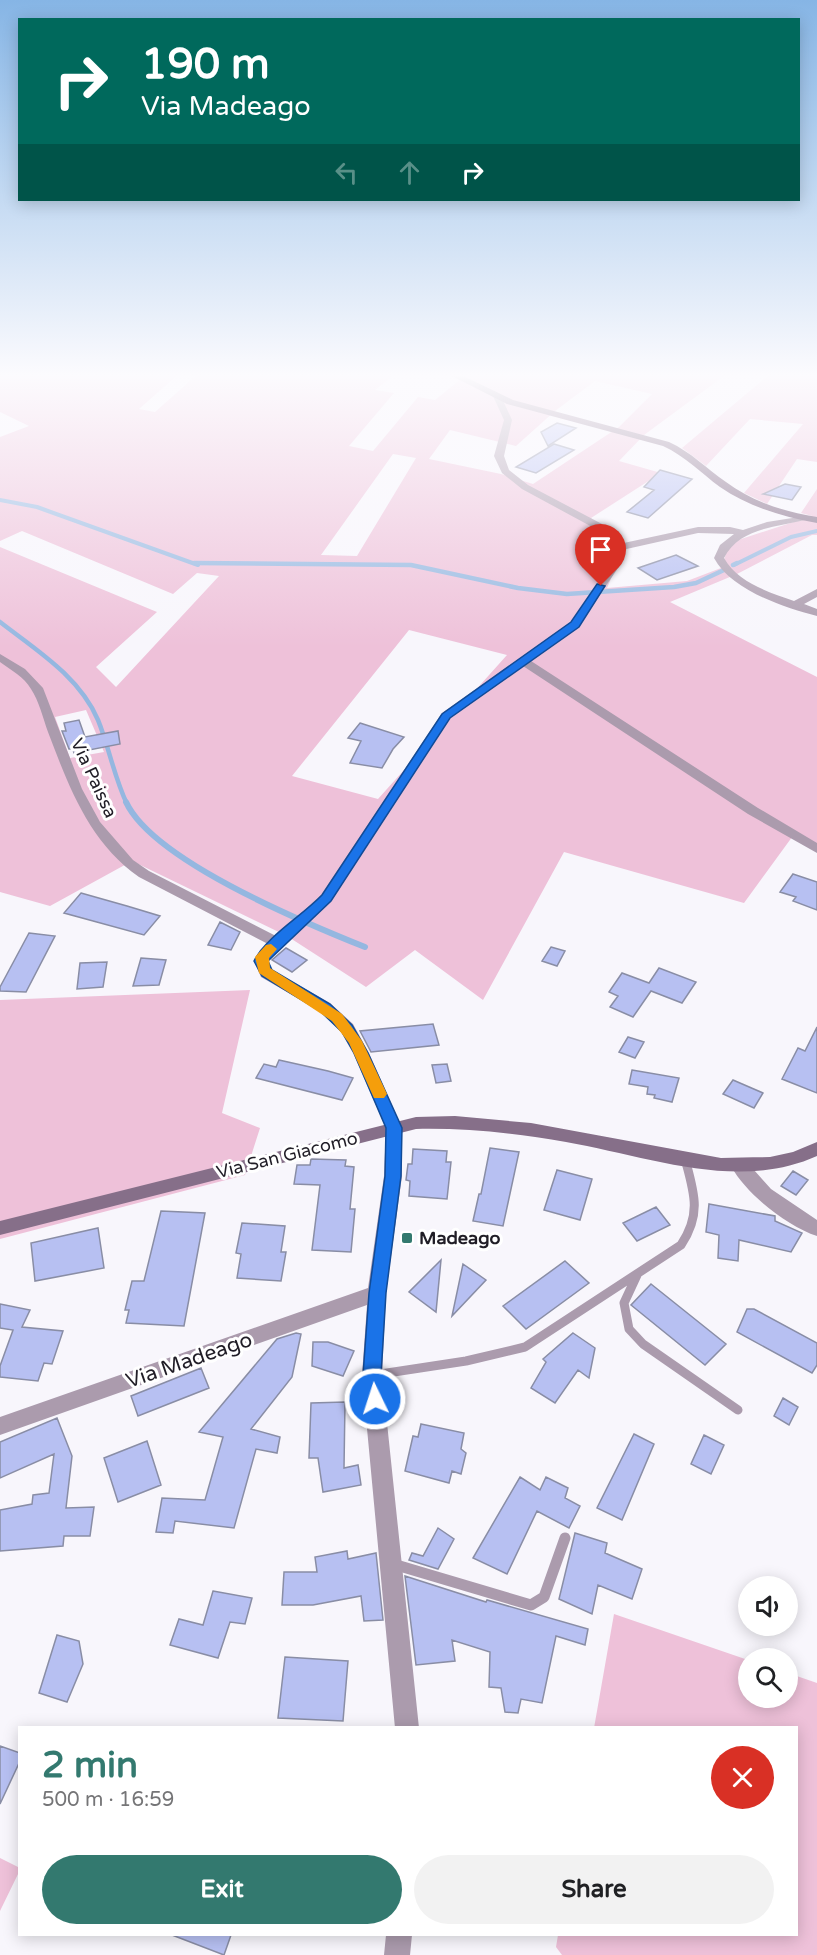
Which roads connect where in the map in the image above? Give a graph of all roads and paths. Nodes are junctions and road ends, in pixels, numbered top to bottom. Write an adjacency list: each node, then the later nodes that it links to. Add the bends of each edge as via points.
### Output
1 (502, 464): 6 (street, via 525,487 591,521)
2 (699, 464): 3 (street, via 739,495)
3 (802, 518): 4 (street); 5 (street)
4 (817, 520)
5 (745, 533): 6 (street, via 698,531); 8 (street, via 721,551 721,564 745,583)
6 (617, 548): 11 (street, via 617,562 575,624)
7 (817, 592): 8 (street)
8 (795, 605): 9 (street)
9 (815, 612)
10 (0, 657): 13 (street, Via Paissa, via 37,688 85,809 128,863)
11 (523, 662): 12 (street); 13 (street, via 446,716 326,898)
12 (817, 849)
13 (278, 943): 14 (street, via 262,957 264,970 325,1007 347,1028)
14 (394, 1128): 16 (street, Via San Giacomo, via 440,1121 488,1122); 18 (street, Via San Giacomo); 21 (street, via 393,1176)
15 (817, 1149): 17 (street, Via San Giacomo, via 789,1160)
16 (685, 1158): 17 (street, Via San Giacomo); 20 (lane, via 696,1207 695,1223 681,1245)
17 (740, 1166): 19 (street, via 769,1199)
18 (0, 1228)
19 (817, 1229)
20 (638, 1273): 22 (lane, via 525,1347 466,1361); 23 (lane, via 624,1303 629,1329 643,1344)
21 (377, 1293): 22 (street); 24 (street, Via Madeago)
22 (372, 1375): 26 (street)
23 (738, 1410)
24 (0, 1426)
25 (565, 1538): 26 (lane, via 544,1597 531,1605)
26 (392, 1564): 27 (street)
27 (407, 1726)
28 (399, 1936): 29 (street)
29 (397, 1955)

